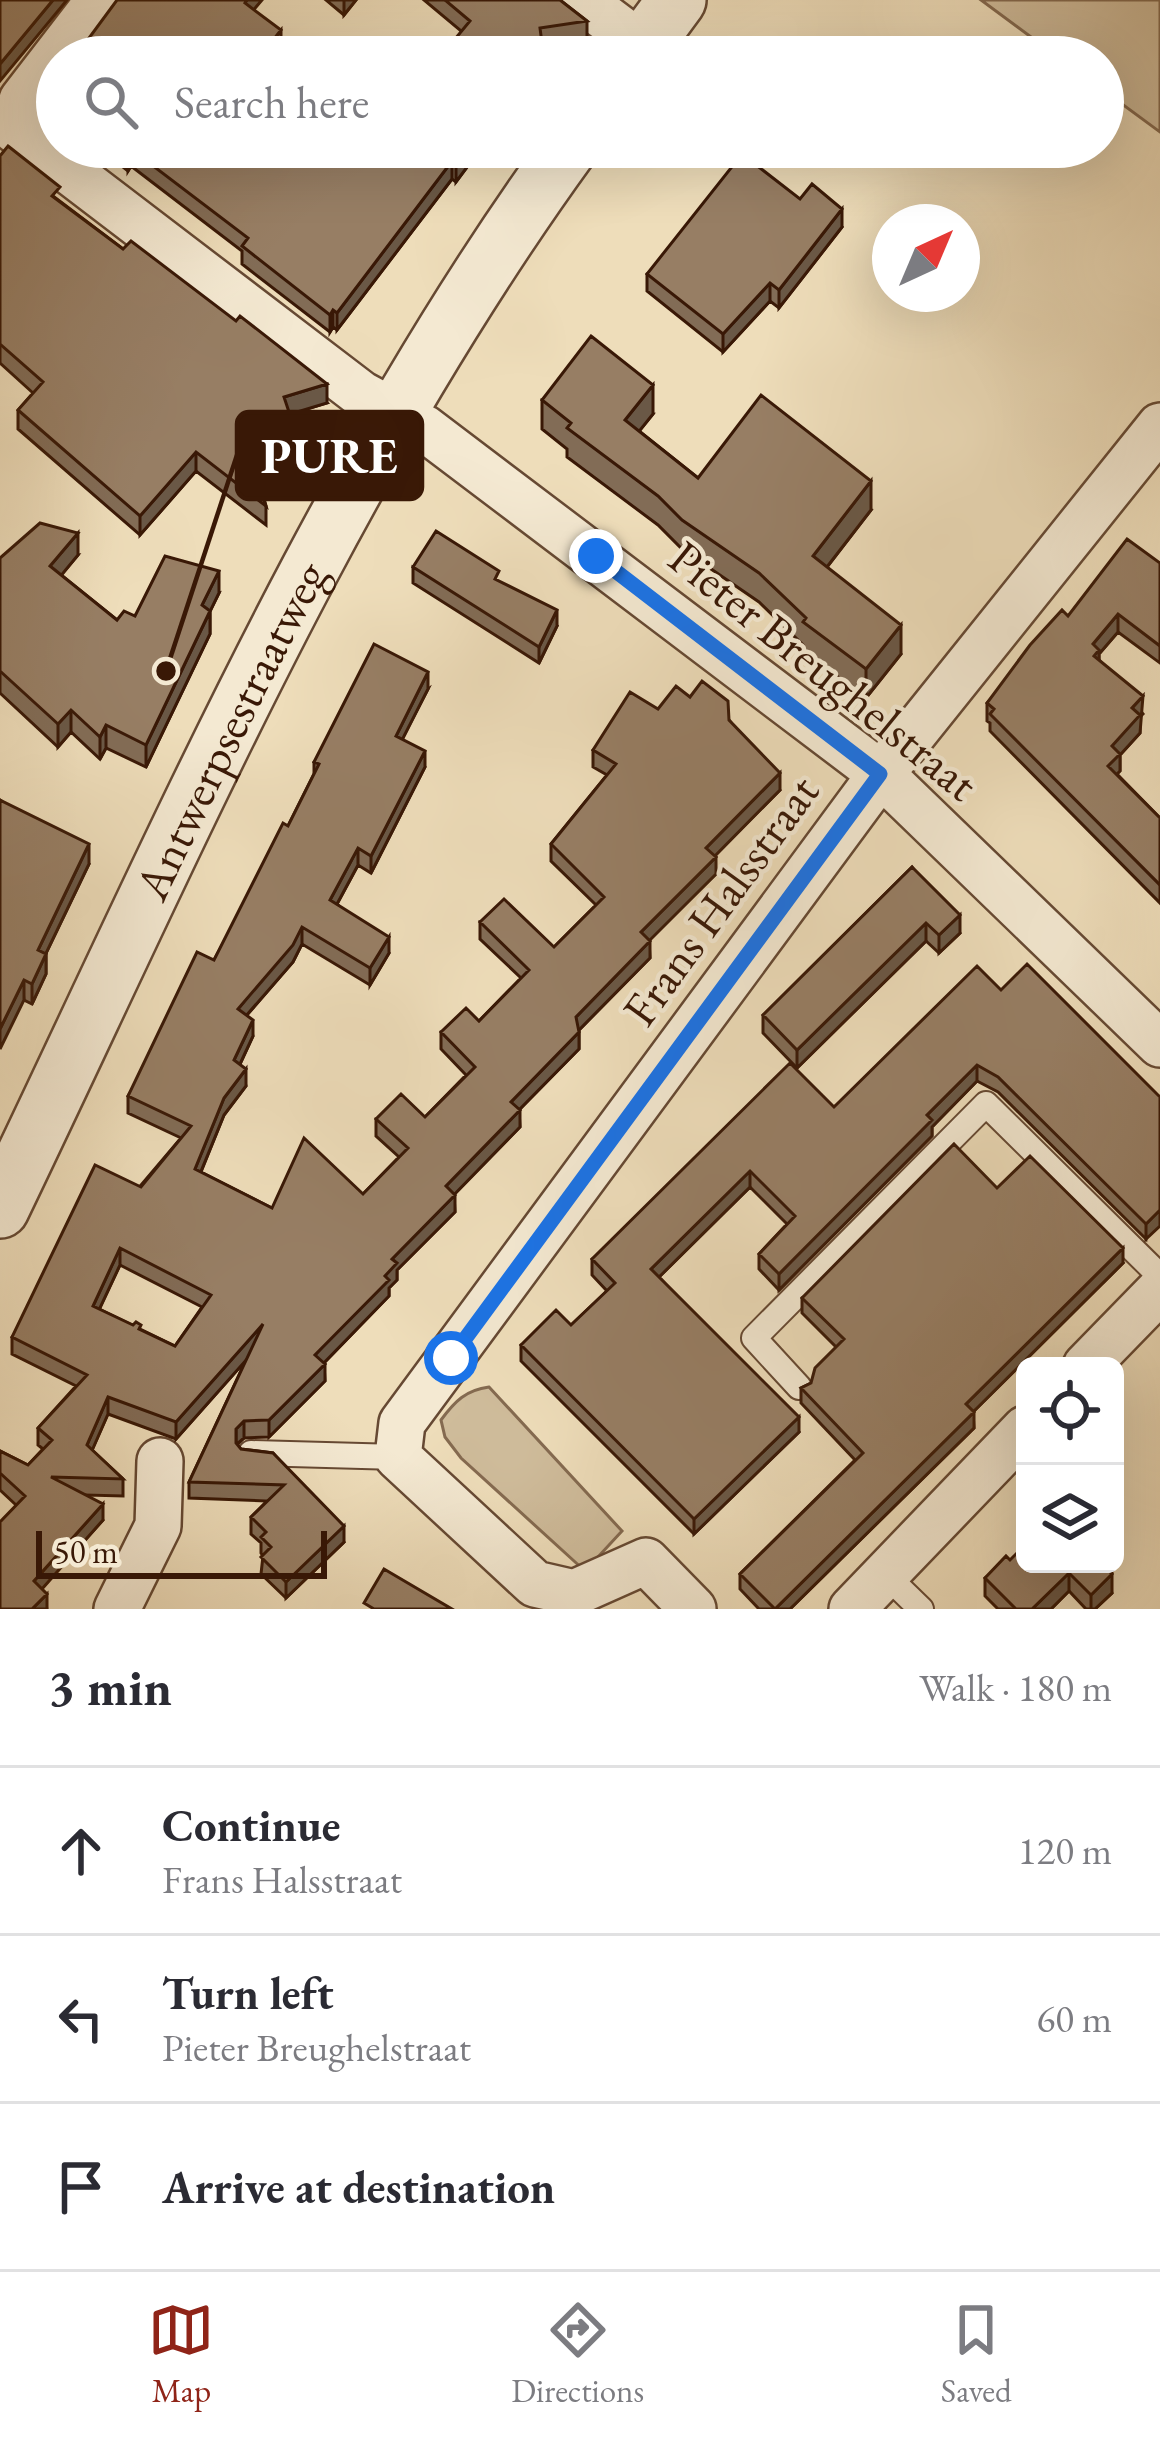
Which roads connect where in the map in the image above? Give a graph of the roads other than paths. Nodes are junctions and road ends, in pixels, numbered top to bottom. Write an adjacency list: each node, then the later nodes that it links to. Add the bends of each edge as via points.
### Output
1 (98, 0): 4 (street)
2 (582, 0): 5 (street)
3 (677, 0): 6 (street)
4 (71, 36)
5 (622, 36)
6 (650, 36)
7 (36, 82): 8 (street)
8 (7, 135): 9 (street, Pieter Breughelstraat)
9 (36, 156)
10 (52, 168): 12 (street, Pieter Breughelstraat)
11 (554, 168): 12 (street, Antwerpsestraatweg)
12 (395, 412): 15 (street, Pieter Breughelstraat); 17 (street, Antwerpsestraatweg, via 283,621)
13 (1160, 426): 14 (street, Frans Halsstraat)
14 (1146, 477): 15 (street, Frans Halsstraat)
15 (880, 774): 16 (street, Pieter Breughelstraat); 24 (street, Frans Halsstraat, via 403,1424)
16 (1160, 1044)
17 (0, 1209)
18 (1160, 1276): 21 (lane, via 986,1104 754,1338)
19 (1160, 1289): 20 (street)
20 (1095, 1357)
21 (799, 1387)
22 (1016, 1438): 26 (street)
23 (251, 1453): 24 (lane)
24 (398, 1456): 28 (street, via 535,1584 574,1593 646,1561)
25 (160, 1461): 27 (street, via 158,1526)
26 (885, 1574): 29 (street); 30 (lane)
27 (117, 1609)
28 (693, 1609)
29 (851, 1609)
30 (921, 1609)

